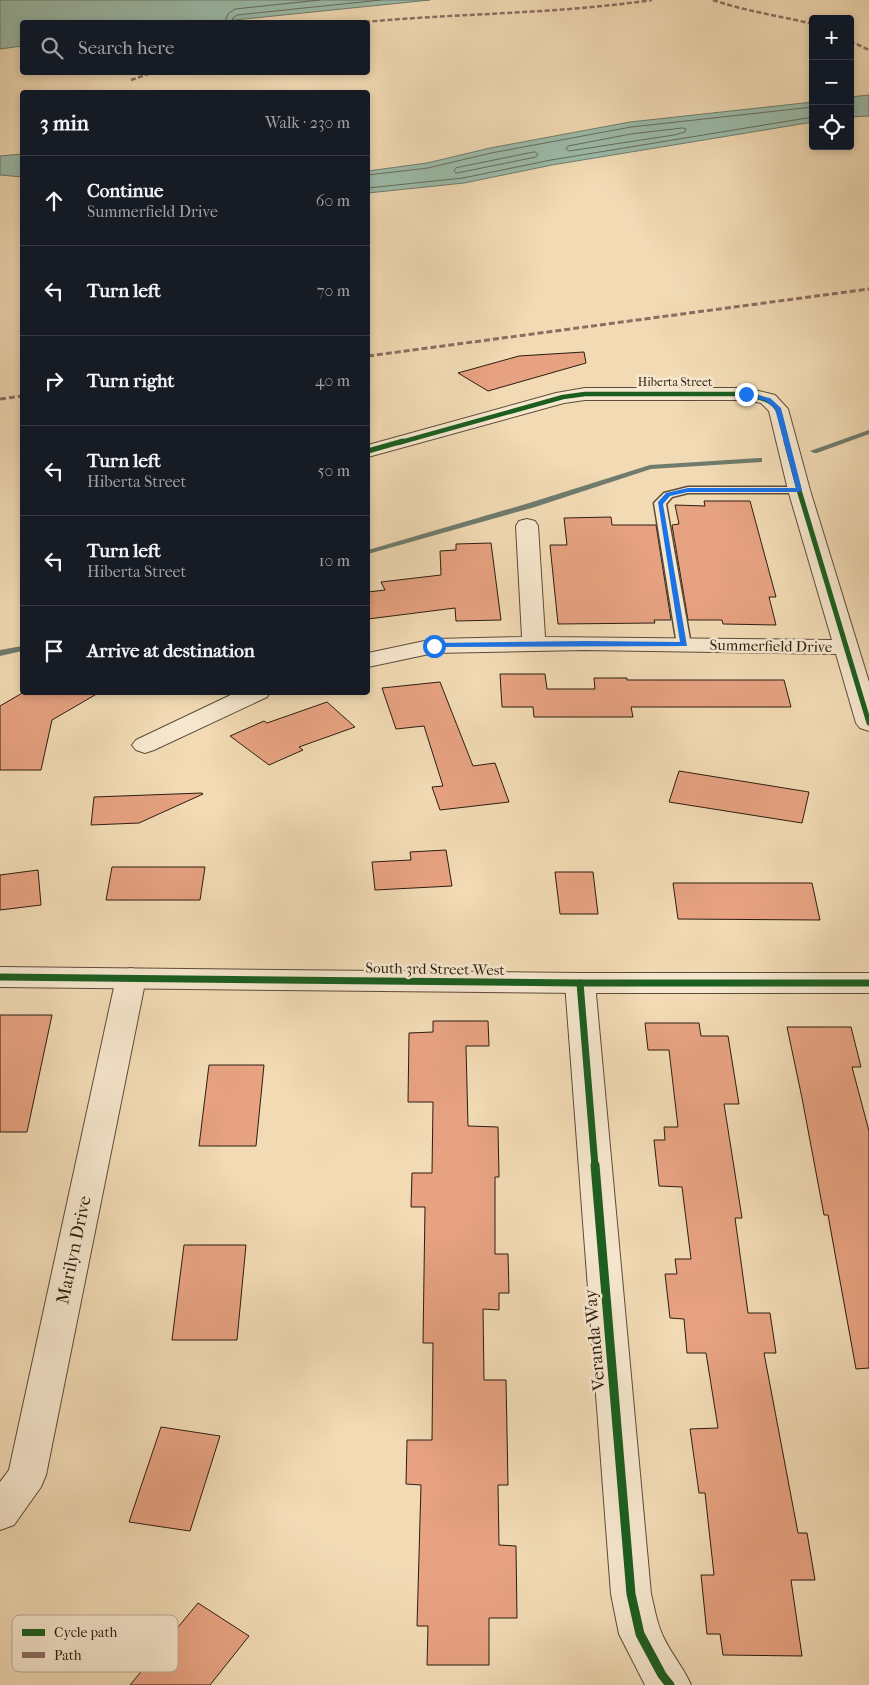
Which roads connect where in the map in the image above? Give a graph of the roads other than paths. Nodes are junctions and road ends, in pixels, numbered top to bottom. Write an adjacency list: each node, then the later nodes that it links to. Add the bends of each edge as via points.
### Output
1 (370, 450): 2 (street, Hiberta Street, via 563,397 585,394 746,394 768,399 778,408)
2 (799, 490): 5 (lane, via 688,490 668,495 660,503); 6 (street, Hiberta Street)
3 (528, 526): 4 (street)
4 (534, 644): 5 (street, Summerfield Drive); 7 (street, Summerfield Drive, via 434,646)
5 (684, 645): 6 (street, Summerfield Drive)
6 (846, 646): 9 (street, Hiberta Street)
7 (370, 660)
8 (252, 695): 10 (street)
9 (869, 723)
10 (145, 745)
11 (0, 977): 12 (street, South 3rd Street West)
12 (131, 978): 13 (street, South 3rd Street West); 15 (street, Marilyn Drive, via 27,1475)
13 (580, 983): 14 (street, South 3rd Street West); 16 (street, Veranda Way, via 632,1594 640,1634)
14 (869, 983)
15 (0, 1513)
16 (670, 1685)

